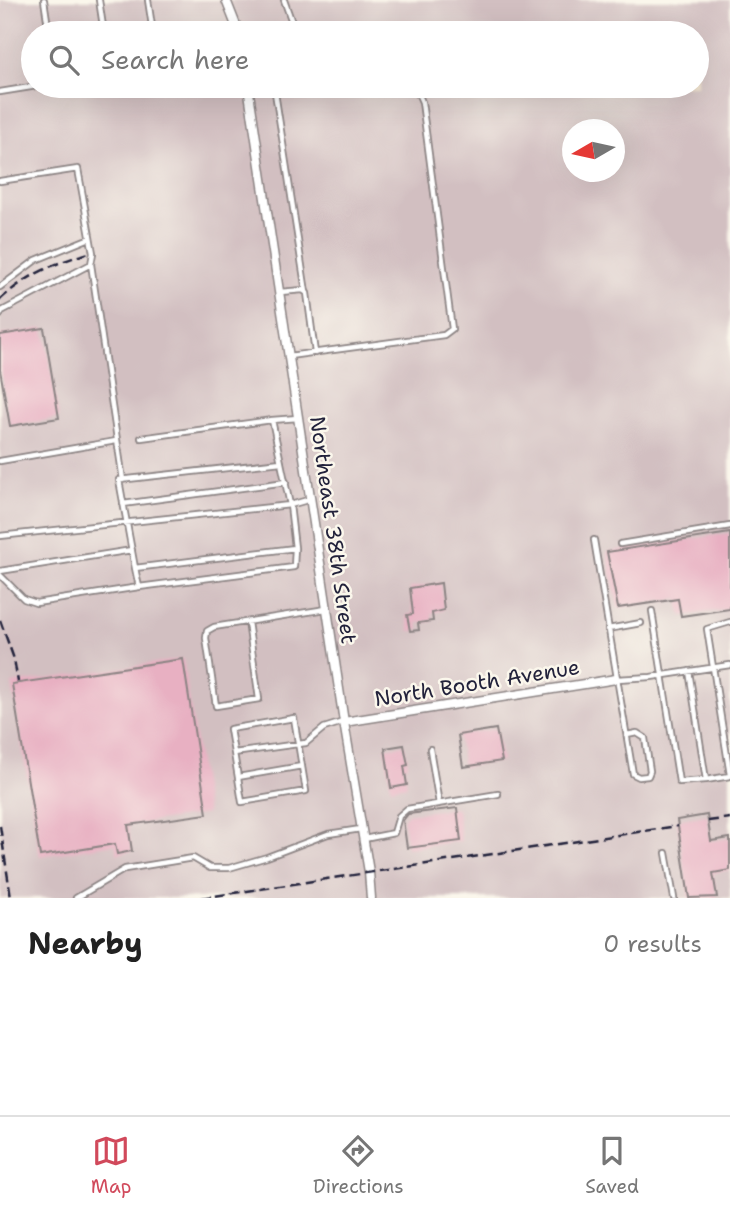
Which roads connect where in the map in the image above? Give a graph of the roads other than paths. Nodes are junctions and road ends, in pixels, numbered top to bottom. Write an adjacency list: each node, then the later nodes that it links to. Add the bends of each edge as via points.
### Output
1 (44, 0): 6 (lane)
2 (101, 0): 7 (lane)
3 (148, 0): 8 (lane)
4 (226, 0): 9 (street)
5 (284, 0): 10 (lane)
6 (48, 21)
7 (103, 21)
8 (151, 21)
9 (234, 21)
10 (292, 21)
11 (21, 89): 12 (lane)
12 (0, 92)
13 (250, 98): 20 (street, Northeast 38th Street)
14 (276, 98): 21 (lane)
15 (420, 98): 23 (lane, via 452,329 444,335)
16 (0, 181): 17 (lane, via 78,169)
17 (90, 238): 18 (lane); 19 (lane, via 36,260)
18 (91, 264): 22 (lane); 28 (lane)
19 (0, 287)
20 (280, 292): 21 (lane); 24 (street, Northeast 38th Street)
21 (306, 292): 23 (lane)
22 (0, 314)
23 (315, 353): 24 (lane)
24 (289, 356): 25 (street, Northeast 38th Street)
25 (299, 418): 26 (lane); 33 (street, Northeast 38th Street)
26 (272, 420): 27 (lane); 30 (lane)
27 (141, 438)
28 (117, 441): 29 (lane); 31 (lane)
29 (0, 461)
30 (281, 462): 31 (lane); 32 (lane)
31 (122, 480): 34 (lane)
32 (286, 482): 34 (lane); 35 (lane)
33 (311, 499): 35 (lane); 46 (street, Northeast 38th Street)
34 (124, 504): 36 (lane)
35 (290, 505): 36 (lane); 41 (lane)
36 (126, 523): 38 (lane); 42 (lane)
37 (730, 526): 40 (lane)
38 (0, 537)
39 (594, 540): 51 (lane)
40 (620, 544)
41 (295, 548): 43 (lane); 45 (lane, via 294,567)
42 (132, 550): 43 (lane); 44 (lane)
43 (135, 568): 45 (lane)
44 (0, 573): 45 (lane, via 24,599 36,603)
45 (139, 587)
46 (327, 609): 48 (lane); 57 (street, Northeast 38th Street)
47 (652, 611): 55 (lane)
48 (248, 622): 48 (lane, via 207,631 216,706 259,699)
49 (730, 622): 53 (lane, via 707,629)
50 (640, 623): 51 (lane)
51 (608, 629): 56 (lane)
52 (730, 665): 53 (lane)
53 (713, 668): 54 (lane); 63 (lane)
54 (689, 671): 55 (lane); 65 (lane)
55 (661, 675): 56 (lane); 65 (lane, via 679,782)
56 (616, 679): 57 (street, North Booth Avenue); 58 (lane)
57 (344, 722): 59 (lane); 68 (street, Northeast 38th Street)
58 (627, 735): 58 (lane, via 633,774 648,776 645,738 637,733)
59 (298, 744): 61 (lane); 61 (lane, via 294,718 230,729); 62 (lane)
60 (430, 749): 67 (lane)
61 (234, 753): 64 (lane)
62 (302, 766): 64 (lane); 64 (lane, via 306,791 255,800 242,802)
63 (730, 776): 65 (lane)
64 (238, 777)
65 (706, 780)
66 (498, 794): 67 (lane)
67 (439, 804): 69 (lane, via 407,809 399,816 394,833)
68 (362, 829): 69 (street, Northeast 38th Street); 71 (lane, via 328,834 229,868 209,868 193,858 125,869)
69 (363, 839): 72 (street, Northeast 38th Street)
70 (666, 853): 73 (lane)
71 (76, 898)
72 (371, 898)
73 (674, 898)

